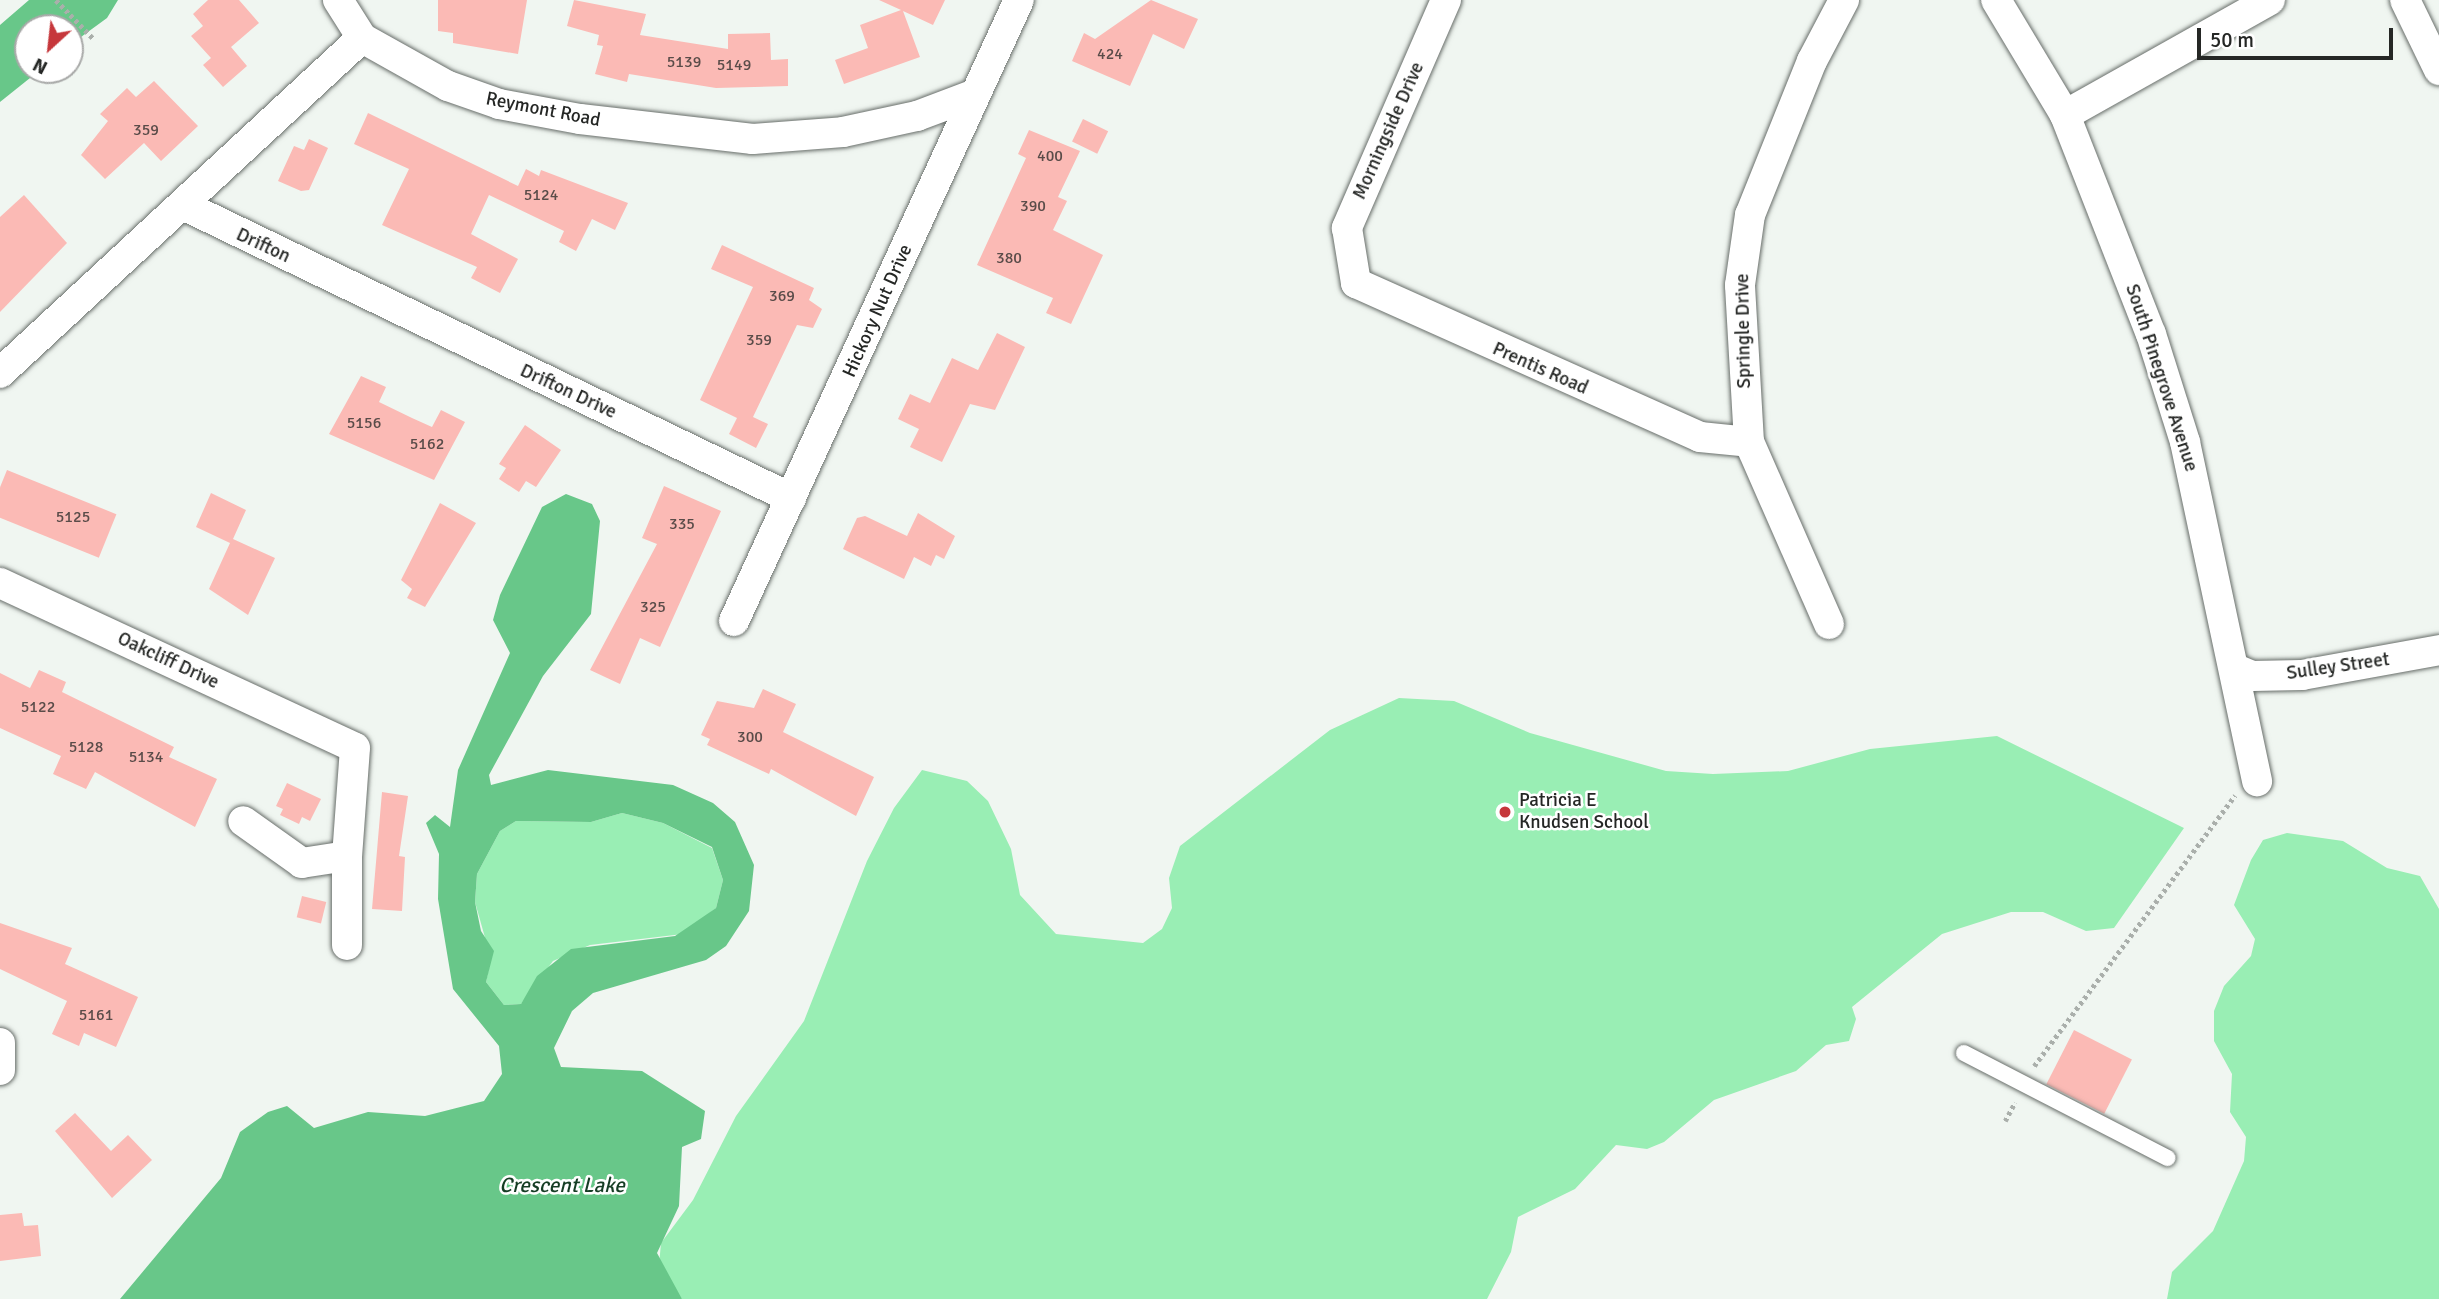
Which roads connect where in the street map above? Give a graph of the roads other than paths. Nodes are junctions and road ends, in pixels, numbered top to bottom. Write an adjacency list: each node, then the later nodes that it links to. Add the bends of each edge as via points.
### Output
1 (338, 0): 8 (street)
2 (1018, 0): 10 (street, Hickory Nut Drive)
3 (1446, 0): 13 (street, Morningside Drive, via 1346,228)
4 (1844, 0): 16 (street, Springle Drive, via 1812,61 1749,215 1740,285)
5 (1996, 0): 11 (street, South Pinegrove Avenue)
6 (2270, 0): 11 (street)
7 (2405, 0): 9 (street)
8 (362, 38): 10 (street, Reymont Road, via 448,86 499,104 675,132 753,139 843,132 917,116); 12 (street)
9 (2439, 70)
10 (973, 95): 17 (street, Hickory Nut Drive)
11 (2065, 115): 22 (street, South Pinegrove Avenue, via 2151,334 2185,442)
12 (183, 205): 14 (street, Drifton); 15 (street)
13 (1348, 266): 16 (street, Prentis Road, via 1356,283 1375,295 1579,387 1700,437)
14 (345, 284): 17 (street, Drifton Drive)
15 (0, 373)
16 (1749, 442): 20 (street, Springle Drive)
17 (791, 498): 19 (street, Hickory Nut Drive)
18 (0, 583): 25 (street, Oakcliff Drive, via 355,748)
19 (734, 621)
20 (1829, 624)
21 (2439, 650): 22 (street, Sulley Street, via 2302,675)
22 (2238, 670): 23 (street, South Pinegrove Avenue)
23 (2257, 780)
24 (243, 821): 25 (street, via 302,863)
25 (346, 856): 26 (street)
26 (347, 945)
27 (0, 1043): 29 (street)
28 (1965, 1053): 30 (lane)
29 (0, 1070)
30 (2168, 1158)

